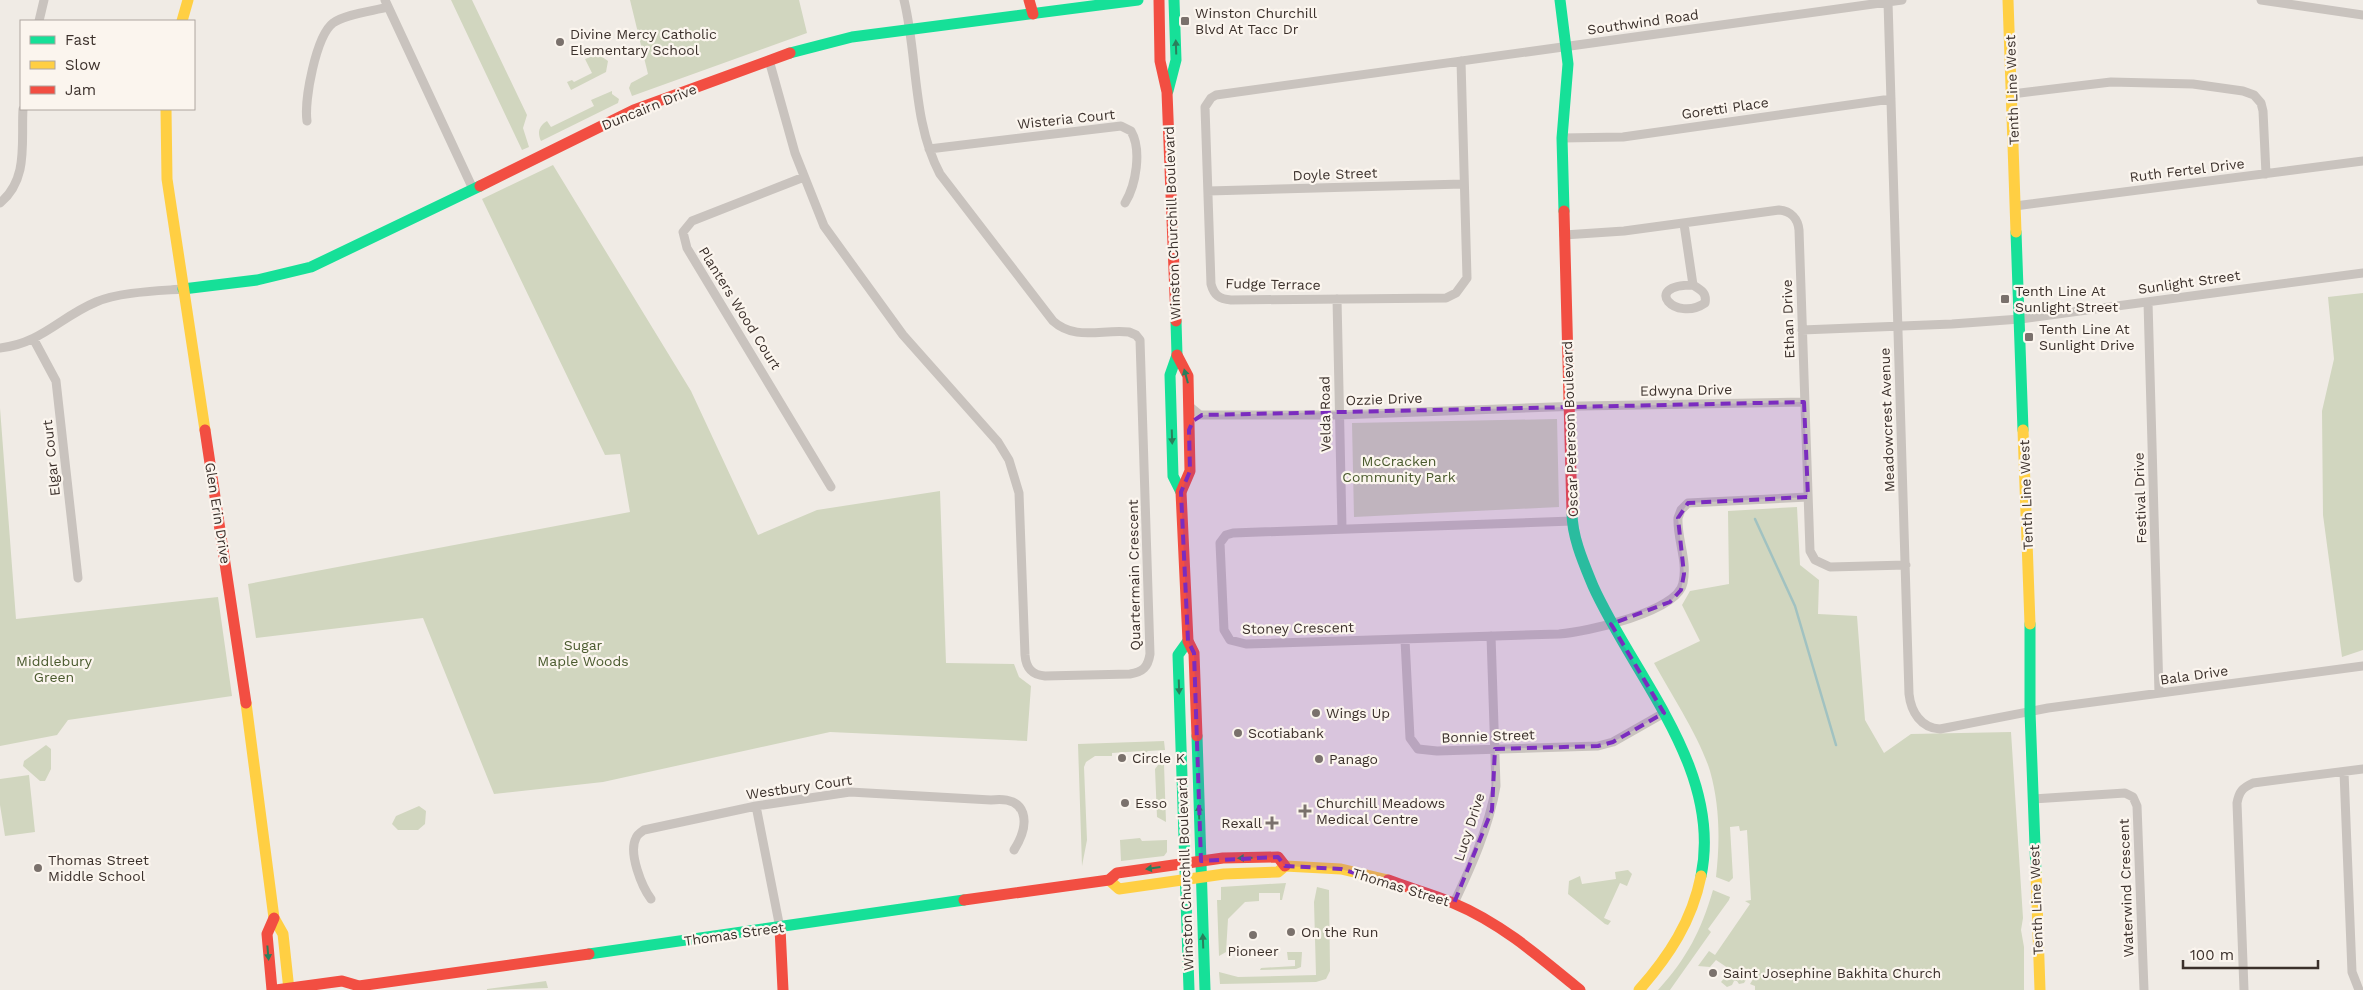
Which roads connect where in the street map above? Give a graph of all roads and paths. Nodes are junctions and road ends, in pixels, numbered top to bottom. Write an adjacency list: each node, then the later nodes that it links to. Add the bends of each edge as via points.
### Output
1 (44, 0): 16 (street)
2 (188, 0): 17 (street)
3 (904, 0): 18 (street, Quartermain Crescent)
4 (1029, 0): 14 (street)
5 (1138, 0): 14 (street, Duncairn Drive)
6 (1158, 0): 22 (street, Winston Churchill Boulevard, via 1160,61)
7 (1174, 0): 22 (street, Winston Churchill Boulevard, one-way to 7, via 1176,60)
8 (1560, 0): 19 (street, Oscar Peterson Boulevard)
9 (1902, 0): 12 (street, Southwind Road)
10 (2008, 0): 23 (street, Tenth Line West)
11 (2261, 0): 15 (street)
12 (1888, 2): 19 (street, Southwind Road); 24 (street, Meadowcrest Avenue)
13 (387, 3): 27 (street, via 329,27 307,88); 34 (street)
14 (1033, 14): 18 (street, Duncairn Drive)
15 (2363, 16)
16 (39, 20)
17 (182, 20)
18 (911, 31): 20 (street, Duncairn Drive, via 852,37); 29 (street, Quartermain Crescent, via 923,128)
19 (1567, 47): 21 (street, Fudge Terrace); 28 (street, Oscar Peterson Boulevard)
20 (769, 60): 32 (street, Quartermain Crescent); 34 (street, Duncairn Drive, via 634,110)
21 (1461, 61): 33 (street, Fudge Terrace); 35 (street, Fudge Terrace, via 1216,95 1205,107)
22 (1167, 92): 51 (street, Winston Churchill Boulevard)
23 (2012, 94): 31 (street, via 2110,82 2193,84 2243,91 2254,95 2261,103); 38 (street, Tenth Line West)
24 (1891, 99): 28 (street, Goretti Place, via 1623,137); 47 (street, Meadowcrest Avenue)
25 (23, 110): 36 (street, via 20,174)
26 (166, 110): 43 (street, Glen Erin Drive, via 167,179)
27 (308, 121)
28 (1562, 138): 40 (street, Oscar Peterson Boulevard)
29 (929, 149): 32 (street, Quartermain Crescent, via 940,174 1061,329 1071,332 1122,331 1136,335 1140,340 1150,654 1146,667 1136,673 1045,676 1028,668 1021,512 1016,477 1009,460 998,442 908,341 832,239); 37 (street, Wisteria Court, via 1122,126 1131,131 1135,142 1136,173)
30 (2363, 161): 31 (street, Ruth Fertel Drive)
31 (2266, 174): 38 (street, Ruth Fertel Drive)
32 (804, 177): 58 (street, Planters Wood Court, via 692,221 683,232 686,248)
33 (1463, 184): 35 (street, Doyle Street); 44 (street, Fudge Terrace, via 1467,278 1456,293 1446,298)
34 (472, 189): 43 (street, Duncairn Drive, via 300,271)
35 (1208, 191): 44 (street, Fudge Terrace, via 1210,284 1214,294 1231,300)
36 (0, 203)
37 (1125, 203)
38 (2015, 206): 46 (street, Tenth Line West)
39 (1684, 224): 40 (street, Ethan Drive); 42 (street); 48 (street, Ethan Drive, via 1780,210 1790,214 1800,230)
40 (1564, 235): 54 (street, Oscar Peterson Boulevard)
41 (2363, 273): 45 (street, Sunlight Street)
42 (1693, 285)
43 (183, 289): 49 (street, via 96,302); 87 (street, Glen Erin Drive, via 244,686)
44 (1337, 298): 56 (street, Velda Road)
45 (2148, 302): 46 (street, Sunlight Street); 70 (street, Festival Drive)
46 (2020, 319): 47 (street, Sunlight Street); 71 (street, Tenth Line West, via 2030,613)
47 (1898, 327): 48 (street, Sunlight Street); 63 (street, Meadowcrest Avenue)
48 (1802, 330): 52 (street, Ethan Drive)
49 (34, 340): 50 (street); 64 (street, Elgar Court, via 56,381)
50 (0, 348)
51 (1177, 355): 53 (street, Winston Churchill Boulevard, one-way to 51, via 1188,376); 59 (street, Winston Churchill Boulevard, one-way to 59, via 1170,375 1173,476)
52 (1804, 402): 54 (street, Edwyna Drive); 60 (street, Ethan Drive)
53 (1188, 406): 55 (street); 57 (street, Winston Churchill Boulevard)
54 (1569, 406): 56 (street, Ozzie Drive); 61 (street, Oscar Peterson Boulevard)
55 (1200, 415): 56 (street, Ozzie Drive); 57 (street)
56 (1338, 415): 62 (street, Velda Road)
57 (1189, 430): 59 (street, Winston Churchill Boulevard, via 1190,471)
58 (831, 487)
59 (1181, 492): 68 (street, Winston Churchill Boulevard)
60 (1808, 497): 63 (street, Ethan Drive, via 1810,551 1819,564 1830,567); 65 (street, Stoney Crescent, via 1688,503 1680,510 1678,518 1684,574 1677,596 1661,606)
61 (1572, 521): 62 (street, Stoney Crescent); 65 (street, Oscar Peterson Boulevard, via 1589,580)
62 (1342, 528): 67 (street, Stoney Crescent, via 1241,531 1226,535 1220,549 1222,614 1226,635 1237,643 1246,644)
63 (1906, 565): 71 (street, Meadowcrest Avenue, via 1909,694 1921,722 1940,729)
64 (78, 578)
65 (1612, 624): 66 (street, Stoney Crescent, via 1572,633); 72 (street, Oscar Peterson Boulevard)
66 (1490, 636): 67 (street, Stoney Crescent); 73 (street, Lucy Drive)
67 (1405, 640): 73 (street, Bonnie Street, via 1410,738 1414,745 1427,751)
68 (1188, 641): 79 (street, Winston Churchill Boulevard, one-way to 68, via 1194,653); 80 (street, Winston Churchill Boulevard, one-way to 80, via 1178,655)
69 (2363, 666): 70 (street, Bala Drive)
70 (2159, 693): 71 (street, Bala Drive)
71 (2030, 712): 76 (street, Tenth Line West)
72 (1664, 713): 73 (street, Bonnie Street, via 1613,742 1598,746); 97 (street, Oscar Peterson Boulevard, via 1687,756 1699,793 1704,859 1695,905 1684,930 1672,951)
73 (1495, 749): 86 (street, Lucy Drive, via 1496,786 1492,810)
74 (2363, 769): 75 (street)
75 (2344, 772): 100 (street, via 2252,783 2239,792); 101 (street, via 2352,972)
76 (2033, 799): 98 (street, Tenth Line West); 99 (street, Waterwind Crescent, via 2125,793 2133,797 2137,806)
77 (756, 806): 78 (street, Westbury Court, via 850,792 991,800 1004,798 1015,802 1022,811 1022,836); 85 (street, Westbury Court, via 652,827 636,837 633,848 642,886); 88 (street)
78 (1014, 850)
79 (1201, 861): 80 (street, Thomas Street); 81 (street, Thomas Street, one-way to 79, via 1278,856); 82 (street, Winston Churchill Boulevard)
80 (1185, 863): 83 (street, Thomas Street, one-way to 83, via 1117,873); 84 (street, Winston Churchill Boulevard)
81 (1284, 866): 82 (street, Thomas Street, via 1278,872); 86 (street, Thomas Street, via 1341,869 1416,888)
82 (1201, 877): 84 (street, Thomas Street); 95 (street, Winston Churchill Boulevard, one-way to 82)
83 (1109, 880): 84 (street, Thomas Street, via 1119,889); 88 (street, Thomas Street)
84 (1185, 880): 94 (street, Winston Churchill Boulevard)
85 (651, 900)
86 (1454, 903): 96 (street, Thomas Street, via 1522,942)
87 (274, 918): 90 (street, Glen Erin Drive, via 282,934); 91 (street, Glen Erin Drive, one-way to 91, via 267,934)
88 (780, 928): 89 (street, Thomas Street); 93 (street)
89 (356, 988): 90 (street, Thomas Street, via 342,981)
90 (289, 989): 92 (street, Thomas Street)
91 (272, 990)
92 (276, 990)
93 (783, 990)
94 (1189, 990)
95 (1205, 990)
96 (1580, 990)
97 (1639, 990)
98 (2040, 990)
99 (2144, 990)
100 (2244, 990)
101 (2359, 990)

